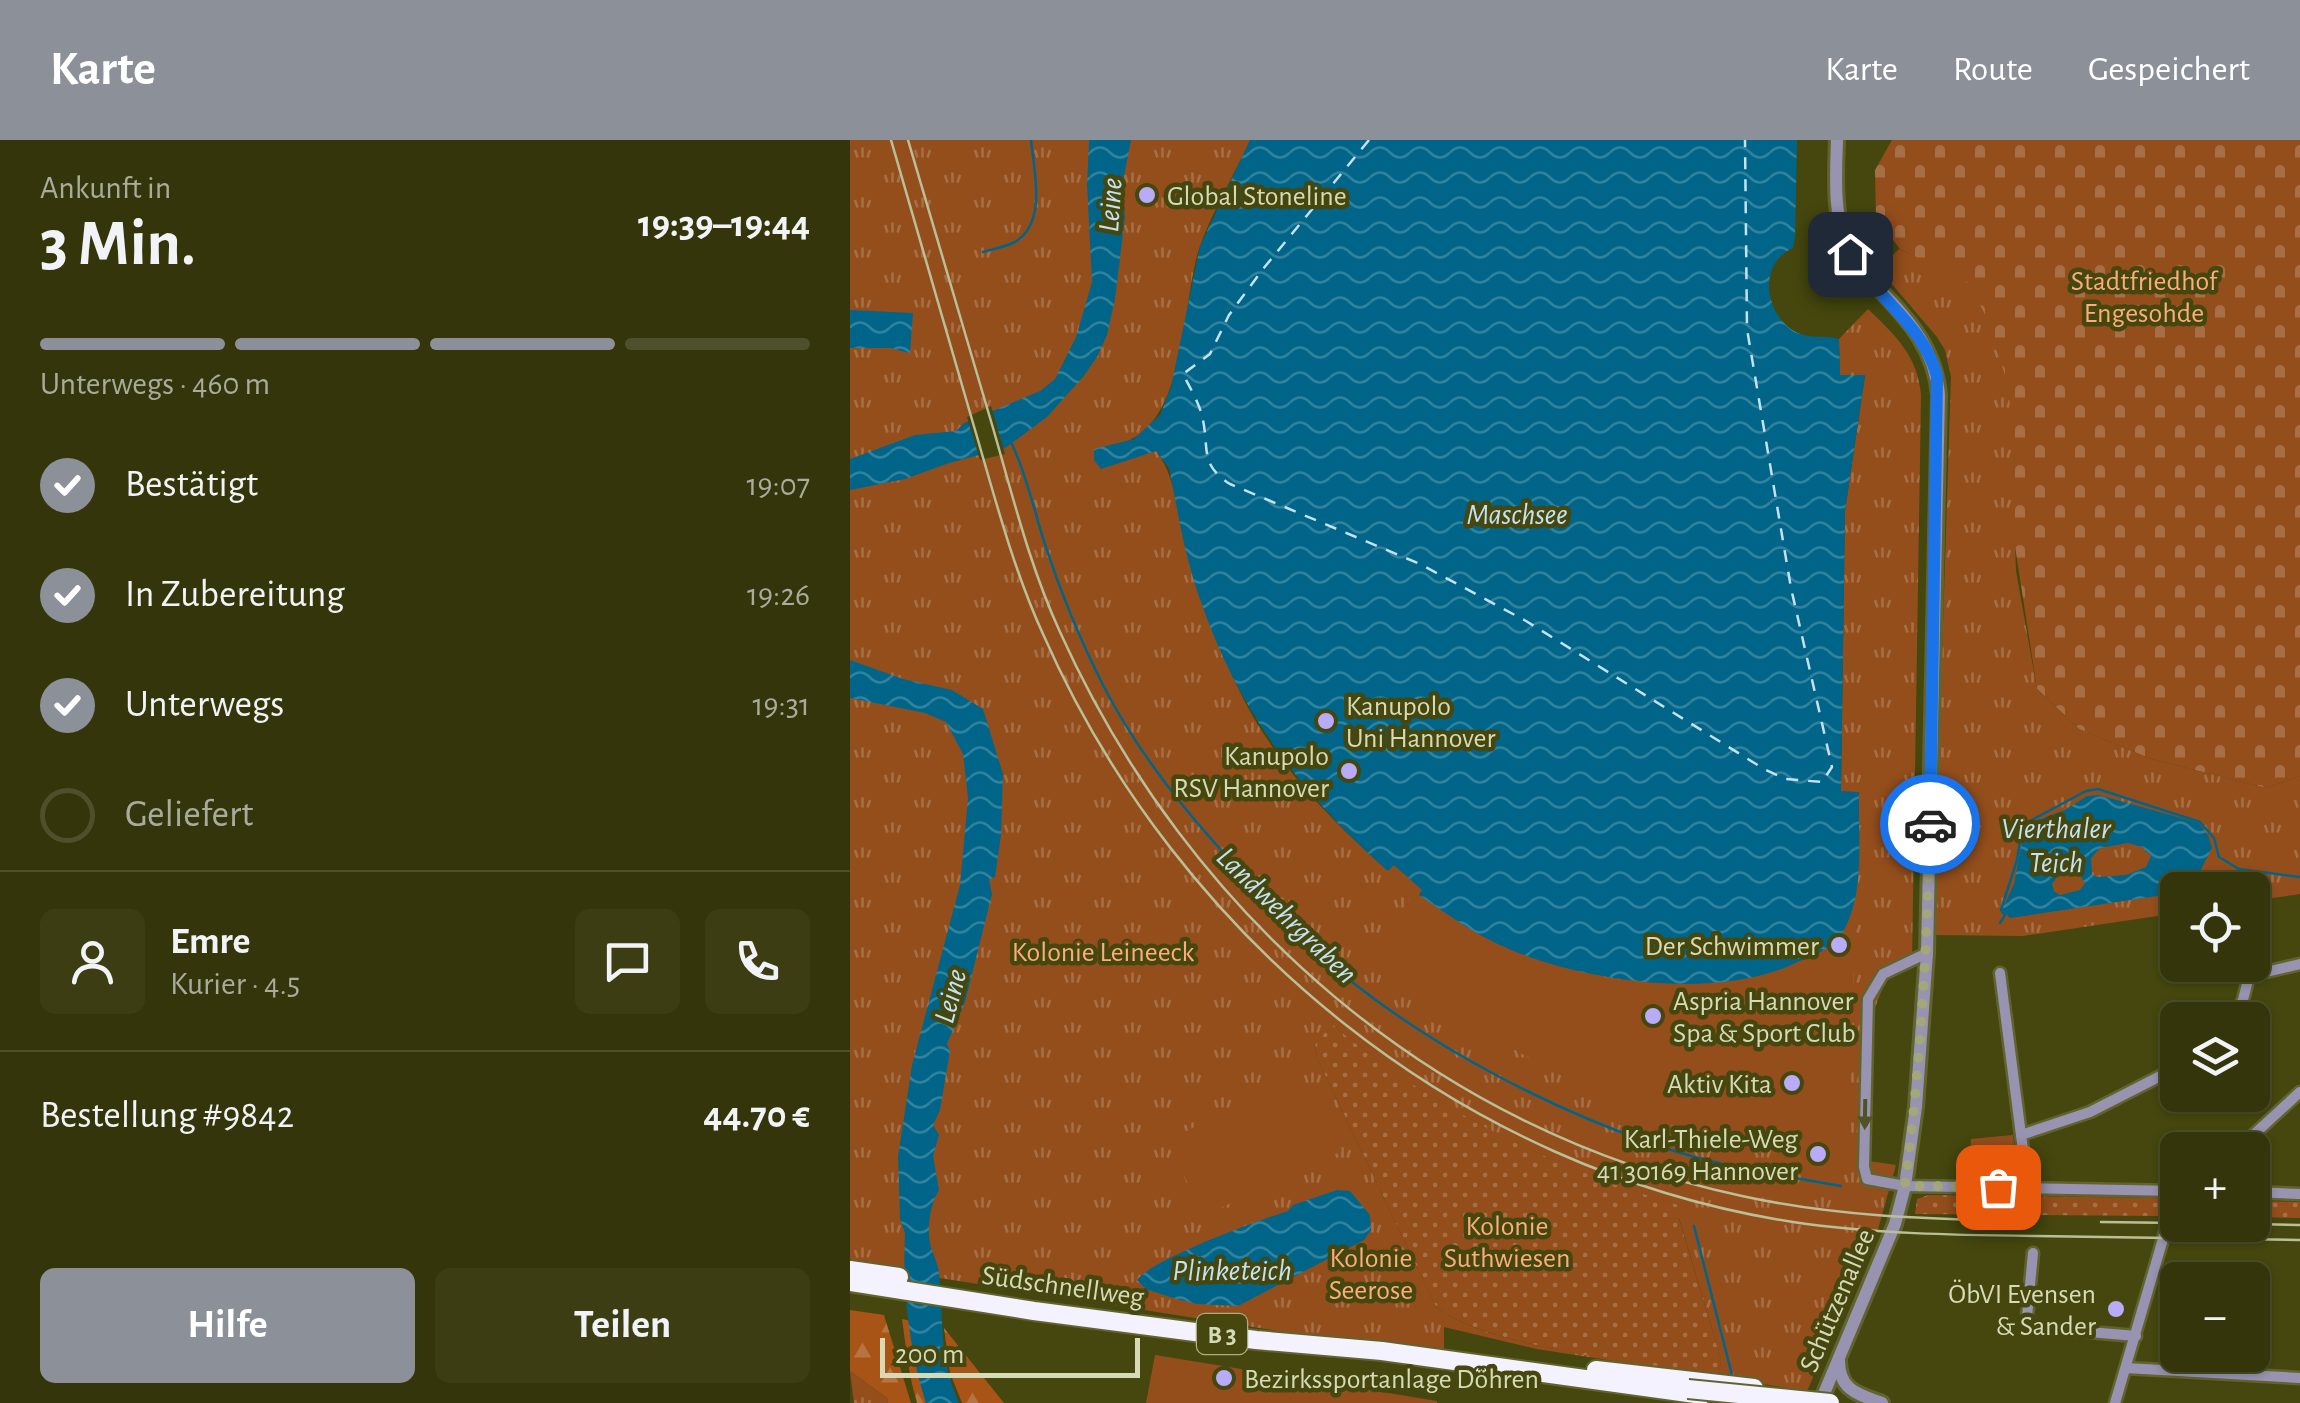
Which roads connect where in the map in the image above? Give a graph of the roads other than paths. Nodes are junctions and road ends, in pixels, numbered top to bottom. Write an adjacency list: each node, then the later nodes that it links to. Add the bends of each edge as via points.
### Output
1 (1837, 140): 2 (street, Schützenallee, via 1836,202 1847,246 1920,336 1937,376)
2 (1921, 954): 10 (street, Schützenallee, via 1916,1107); 10 (street, one-way to 10, via 1883,974 1868,999 1864,1176)
3 (2300, 964): 5 (street, via 2250,976)
4 (2000, 973): 9 (street)
5 (2242, 1002)
6 (2160, 1076): 9 (street, via 2090,1112)
7 (2300, 1092): 8 (street)
8 (2257, 1132)
9 (2021, 1134): 11 (street)
10 (1905, 1186): 11 (street); 20 (street, Schützenallee)
11 (2028, 1188): 12 (street)
12 (2160, 1190)
13 (2270, 1193): 14 (street)
14 (2300, 1194)
15 (2162, 1242): 18 (street)
16 (2034, 1253): 18 (street, via 2030,1322)
17 (855, 1276): 19 (highway, Südschnellweg / B 3, via 1256,1340)
18 (2136, 1336): 22 (street)
19 (1441, 1357): 21 (highway, B 3); 24 (highway, B 3)
20 (1840, 1358): 26 (street, Schützenallee); 28 (street, via 1844,1384)
21 (1546, 1367): 24 (highway, B 3); 26 (highway, via 1718,1382)
22 (2126, 1368): 23 (street); 29 (street)
23 (2300, 1378)
24 (1687, 1391): 25 (highway, B 3, bridge); 27 (highway, B 3, bridge)
25 (1774, 1403)
26 (1820, 1403)
27 (1830, 1403)
28 (1882, 1403)
29 (2115, 1403)

